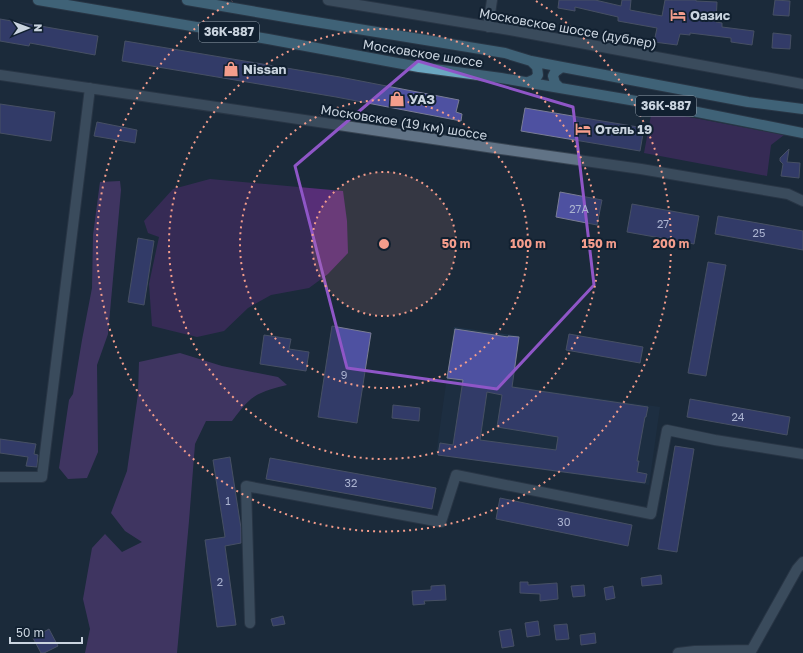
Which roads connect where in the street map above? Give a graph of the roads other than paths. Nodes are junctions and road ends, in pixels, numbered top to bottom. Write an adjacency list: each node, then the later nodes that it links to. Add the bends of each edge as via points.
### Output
1 (38, 0): 9 (main road, Московское шоссе / 36К-887, via 419,67)
2 (187, 0): 6 (main road, Московское шоссе / 36К-887, via 505,54)
3 (328, 0): 5 (street, Московское шоссе (дублер))
4 (492, 0): 5 (street)
5 (488, 27): 10 (street, Московское шоссе (дублер))
6 (531, 61): 7 (main road, Московское шоссе / 36К-887); 9 (main road, via 537,67 538,75)
7 (562, 67): 12 (main road, via 553,76); 14 (main road, Московское шоссе / 36К-887, via 748,102)
8 (0, 75): 11 (street, Московское (19 км) шоссе)
9 (528, 82): 12 (main road, Московское шоссе / 36К-887)
10 (803, 84)
11 (90, 88): 17 (street, Московское (19 км) шоссе, via 641,169 788,194); 19 (street, via 42,477)
12 (560, 88): 16 (main road, Московское шоссе / 36К-887)
13 (803, 105): 14 (street)
14 (791, 107): 15 (main road, Московское шоссе / 36К-887)
15 (803, 109)
16 (803, 133)
17 (803, 201)
18 (803, 454): 21 (street, via 667,430 651,514 456,475 441,522 246,486)
19 (0, 477)
20 (803, 562): 22 (street)
21 (250, 623)
22 (750, 652): 23 (street)
23 (678, 653)

